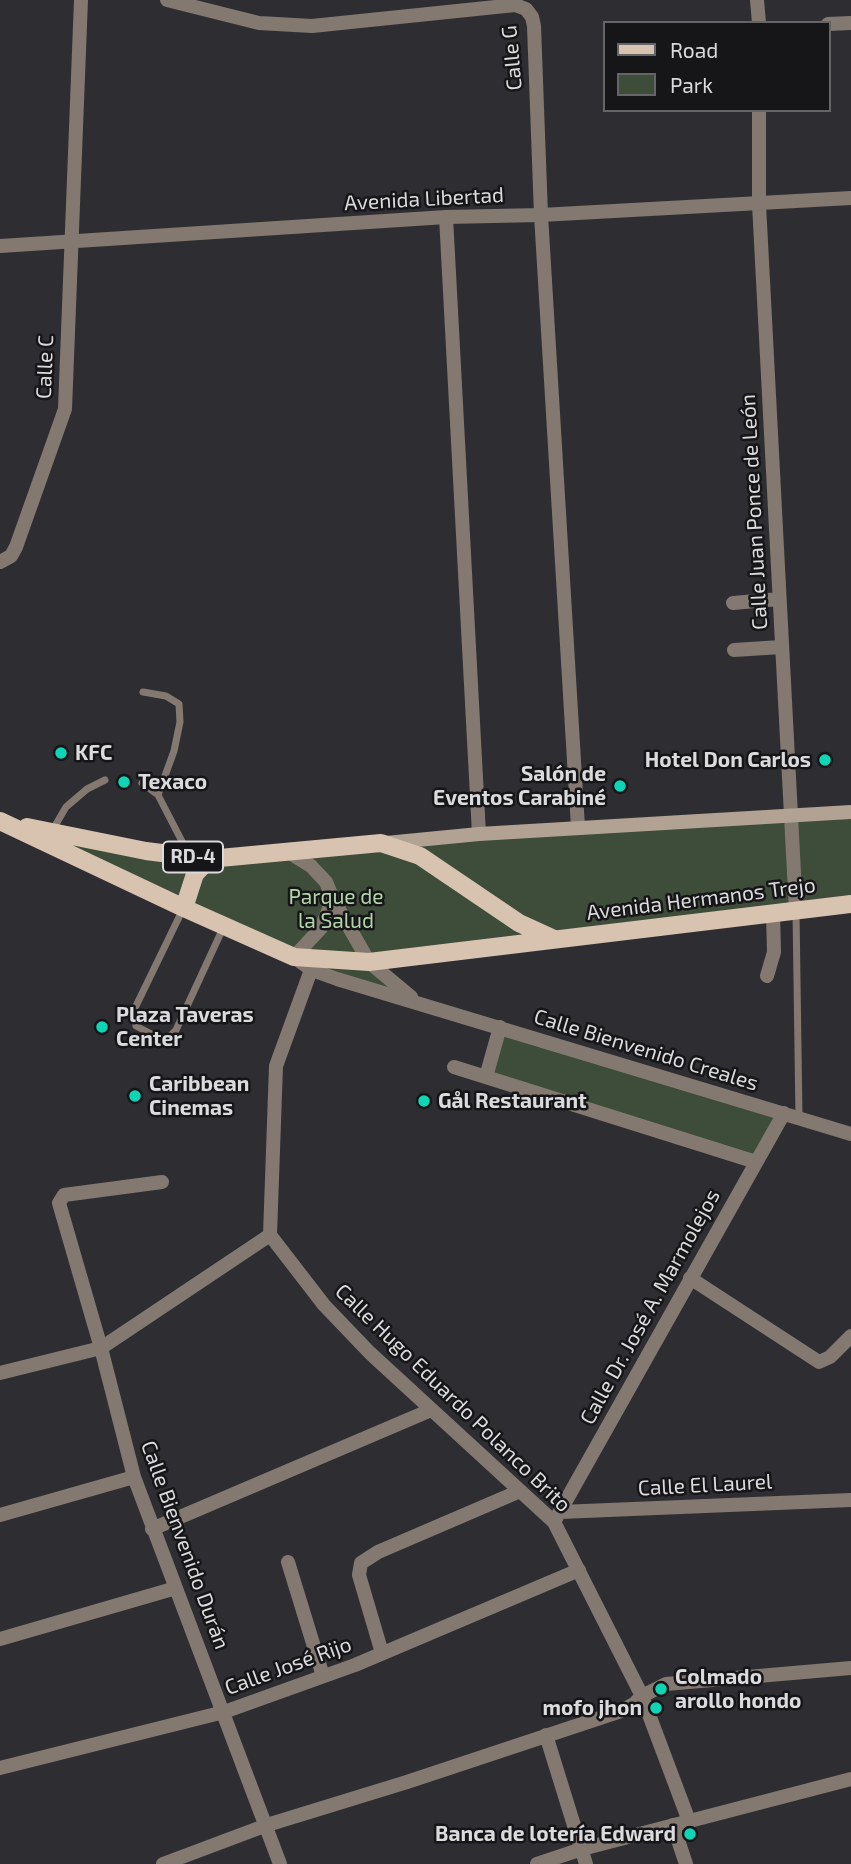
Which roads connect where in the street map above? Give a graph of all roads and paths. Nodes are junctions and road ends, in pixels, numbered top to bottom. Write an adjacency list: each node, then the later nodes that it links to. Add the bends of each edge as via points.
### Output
1 (81, 0): 12 (street, Calle C)
2 (167, 0): 10 (street, Calle G, via 259,23 312,26 515,5 526,9 534,26)
3 (757, 0): 4 (street)
4 (759, 21)
5 (851, 23): 6 (street)
6 (830, 24)
7 (759, 112): 9 (street, Calle Juan Ponce de León)
8 (851, 198): 9 (street, Avenida Libertad)
9 (759, 204): 10 (street, Avenida Libertad); 15 (street, Calle Juan Ponce de León)
10 (541, 215): 11 (street, Avenida Libertad); 26 (street)
11 (446, 217): 12 (street, Avenida Libertad); 28 (street)
12 (71, 242): 13 (street, Avenida Libertad); 14 (street, Calle C, via 65,409 16,547)
13 (0, 246)
14 (0, 562)
15 (779, 599): 16 (street); 17 (street, Calle Juan Ponce de León)
16 (733, 603)
17 (781, 647): 18 (street); 24 (street, Calle Juan Ponce de León)
18 (734, 650)
19 (143, 692): 22 (lane, via 179,704 174,751)
20 (105, 780): 27 (lane, via 66,807)
21 (142, 783): 22 (lane)
22 (158, 795): 31 (lane)
23 (851, 812): 24 (main road)
24 (790, 815): 26 (main road); 36 (street, Calle Juan Ponce de León)
25 (3, 822): 27 (main road, Avenida Hermanos Trejo / RD-4); 35 (main road, Avenida Hermanos Trejo / RD-4)
26 (578, 827): 28 (main road)
27 (52, 831): 31 (main road, Avenida Hermanos Trejo / RD-4)
28 (479, 834): 29 (main road)
29 (381, 843): 30 (main road, Avenida Hermanos Trejo / RD-4); 39 (main road, Avenida Hermanos Trejo / RD-4, via 420,856 519,923)
30 (287, 851): 32 (main road, Avenida Hermanos Trejo / RD-4); 33 (street, Calle Bienvenido Creales, via 326,882)
31 (190, 857): 32 (main road, Avenida Hermanos Trejo / RD-4)
32 (209, 859): 35 (main road, via 195,874)
33 (332, 899): 40 (street, via 321,928); 41 (street, Calle Bienvenido Creales)
34 (851, 904): 36 (main road, Avenida Hermanos Trejo / RD-4)
35 (184, 908): 38 (main road, Avenida Hermanos Trejo / RD-4); 38 (lane, via 134,1010 140,1030 159,1038 176,1030)
36 (796, 911): 37 (main road, Avenida Hermanos Trejo / RD-4); 49 (lane)
37 (773, 914): 39 (main road, Avenida Hermanos Trejo / RD-4); 43 (street, via 774,952)
38 (224, 926): 40 (main road, Avenida Hermanos Trejo / RD-4)
39 (556, 940): 41 (main road, Avenida Hermanos Trejo / RD-4)
40 (294, 957): 42 (main road, Avenida Hermanos Trejo / RD-4)
41 (369, 962): 42 (main road, Avenida Hermanos Trejo / RD-4); 44 (street, Calle Bienvenido Creales)
42 (314, 964): 44 (street, Calle Bienvenido Creales, via 337,979); 53 (street, via 276,1066)
43 (767, 976)
44 (428, 1006): 45 (street, Calle Bienvenido Creales)
45 (500, 1027): 47 (street); 48 (street, Calle Bienvenido Creales)
46 (454, 1068): 47 (street)
47 (486, 1077): 51 (street)
48 (784, 1114): 49 (street, Calle Bienvenido Creales); 51 (street, Calle Dr. José A. Marmolejos)
49 (799, 1118): 50 (street, Calle Bienvenido Creales)
50 (851, 1134)
51 (756, 1162): 54 (street, Calle Dr. José A. Marmolejos)
52 (162, 1182): 56 (street, Calle Bienvenido Durán, via 64,1195 59,1203)
53 (270, 1235): 56 (street); 58 (street, Calle Hugo Eduardo Polanco Brito, via 339,1321)
54 (690, 1278): 55 (street, via 819,1362); 63 (street, Calle Dr. José A. Marmolejos)
55 (851, 1336)
56 (101, 1348): 57 (street); 59 (street, Calle Bienvenido Durán)
57 (0, 1373)
58 (431, 1410): 60 (street, Calle Hugo Eduardo Polanco Brito); 64 (street)
59 (134, 1477): 62 (street); 64 (street, Calle Bienvenido Durán)
60 (520, 1491): 63 (street, Calle Hugo Eduardo Polanco Brito); 69 (street, via 361,1563 359,1576)
61 (851, 1500): 63 (street, Calle El Laurel)
62 (0, 1515)
63 (557, 1517): 66 (street, Calle Hugo Eduardo Polanco Brito)
64 (152, 1529): 67 (street, Calle Bienvenido Durán)
65 (288, 1562): 71 (street)
66 (579, 1570): 69 (street, Calle José Rijo); 72 (street, Calle Hugo Eduardo Polanco Brito)
67 (176, 1588): 68 (street); 73 (street, Calle Bienvenido Durán)
68 (0, 1639)
69 (382, 1653): 71 (street, Calle José Rijo)
70 (851, 1668): 72 (street, via 677,1682)
71 (323, 1676): 73 (street, Calle José Rijo)
72 (642, 1696): 74 (street, via 621,1710); 77 (street, Calle Hugo Eduardo Polanco Brito)
73 (224, 1712): 75 (street, Calle José Rijo); 78 (street, Calle Bienvenido Durán)
74 (546, 1735): 78 (street); 80 (street)
75 (0, 1768)
76 (851, 1779): 77 (street)
77 (689, 1821): 79 (street)
78 (267, 1825): 81 (street); 82 (street, Calle Bienvenido Durán)
79 (673, 1825): 80 (street); 85 (street)
80 (582, 1849): 83 (street); 84 (street)
81 (163, 1864)
82 (280, 1864)
83 (537, 1864)
84 (586, 1864)
85 (686, 1864)

